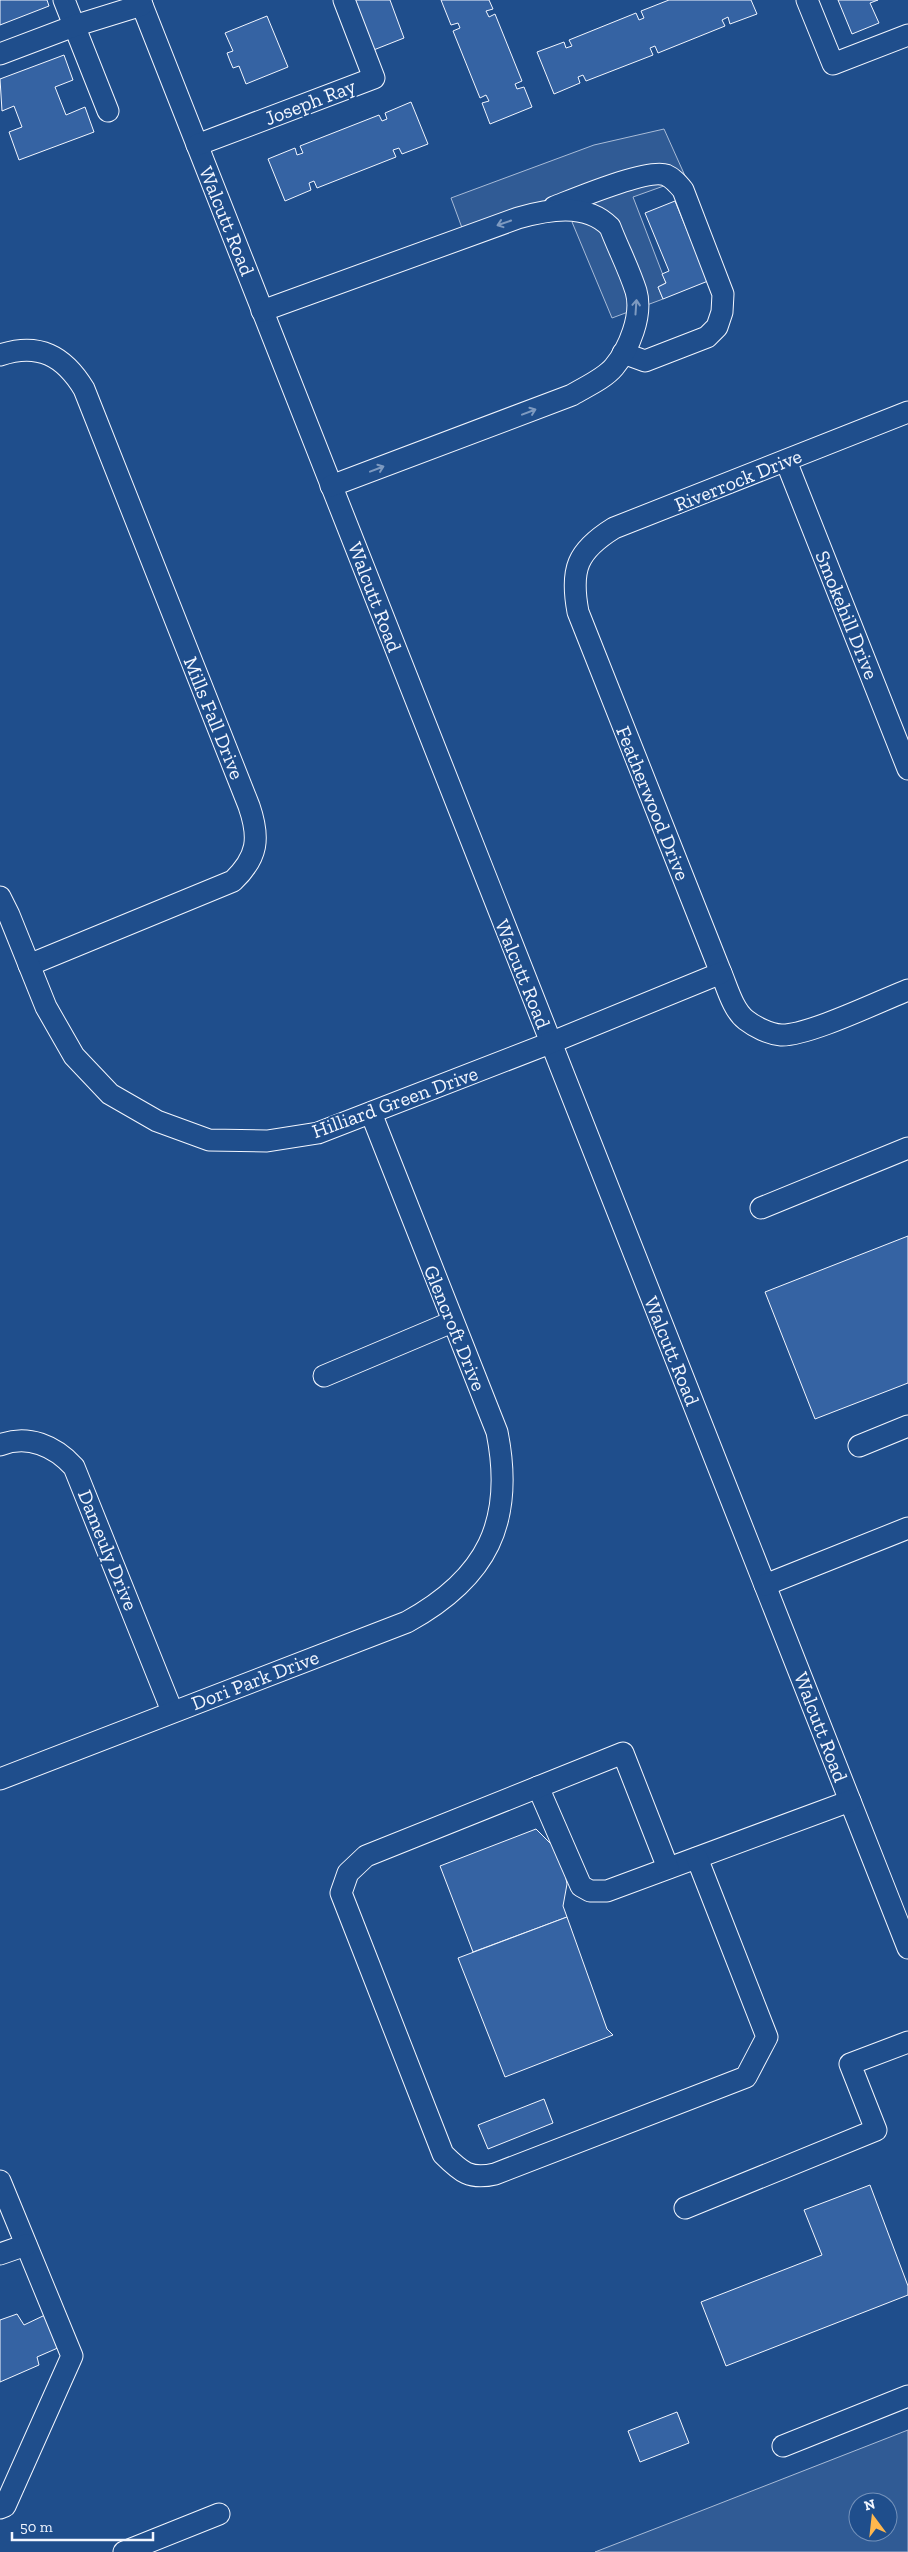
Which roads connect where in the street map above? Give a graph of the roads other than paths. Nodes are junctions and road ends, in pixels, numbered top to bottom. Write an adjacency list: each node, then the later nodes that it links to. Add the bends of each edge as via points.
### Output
1 (64, 0): 5 (street)
2 (344, 0): 9 (street, Joseph Ray, via 374,78)
3 (807, 0): 6 (street, via 833,64)
4 (141, 2): 5 (street); 9 (street, Walcutt Road)
5 (74, 26): 7 (street); 8 (street)
6 (908, 35)
7 (0, 54)
8 (108, 111)
9 (197, 145): 11 (street, Walcutt Road)
10 (542, 211): 11 (street, one-way to 11); 12 (street, one-way to 10, via 632,334 637,310 636,292 610,226 603,219 564,209); 12 (street, via 646,174 664,174 676,181 682,190 723,294 717,327 707,337 645,361)
11 (262, 311): 16 (street, Walcutt Road)
12 (623, 353): 16 (street, one-way to 12, via 572,395 613,368)
13 (0, 355): 20 (street, Mills Fall Drive, via 28,350 53,356 74,372 84,389 249,806 256,838 254,853 246,869 232,881)
14 (908, 412): 15 (street, Riverrock Drive)
15 (786, 460): 17 (street, Riverrock Drive, via 614,528 593,541); 18 (street, Smokehill Drive)
16 (331, 486): 23 (street, Walcutt Road)
17 (578, 562): 21 (street, Featherwood Drive, via 573,587 578,612)
18 (908, 769)
19 (0, 897): 20 (street, Hilliard Green Drive)
20 (29, 965): 24 (street, Hilliard Green Drive, via 46,1006 74,1056 110,1094 156,1121 209,1140 267,1141 318,1133)
21 (720, 973): 22 (street, Featherwood Drive, via 744,1020 762,1030 781,1035 803,1031); 23 (street, Hilliard Green Drive)
22 (908, 990)
23 (550, 1043): 24 (street, Hilliard Green Drive); 34 (street, Walcutt Road)
24 (371, 1113): 27 (street, Glencroft Drive)
25 (908, 1148): 26 (street)
26 (761, 1208)
27 (452, 1322): 28 (street); 33 (street, Glencroft Drive, via 497,1432 503,1460 503,1491 498,1520)
28 (324, 1376)
29 (908, 1426): 31 (street)
30 (0, 1445): 35 (street, Dameuly Drive, via 36,1442 49,1446 74,1467)
31 (859, 1446)
32 (908, 1528): 34 (street)
33 (488, 1548): 35 (street, Dori Park Drive, via 474,1571 454,1592 407,1622)
34 (766, 1585): 38 (street, Walcutt Road)
35 (172, 1711): 36 (street, Dori Park Drive)
36 (0, 1779)
37 (538, 1787): 39 (street, via 366,1856 348,1873 341,1893 443,2154 458,2169 478,2178 746,2077 767,2037); 40 (street, via 581,1886 590,1891 608,1891); 40 (street, via 623,1753)
38 (850, 1801): 39 (street); 41 (street, Walcutt Road)
39 (698, 1858): 40 (street)
40 (668, 1868)
41 (908, 1948)
42 (908, 2042): 44 (street, via 850,2064 876,2130)
43 (0, 2181): 45 (street)
44 (685, 2208)
45 (26, 2245): 46 (street); 49 (street, via 72,2356 5,2506)
46 (0, 2254)
47 (908, 2396): 48 (street)
48 (783, 2446)
49 (0, 2508)
50 (219, 2514): 51 (street)
51 (124, 2552)

